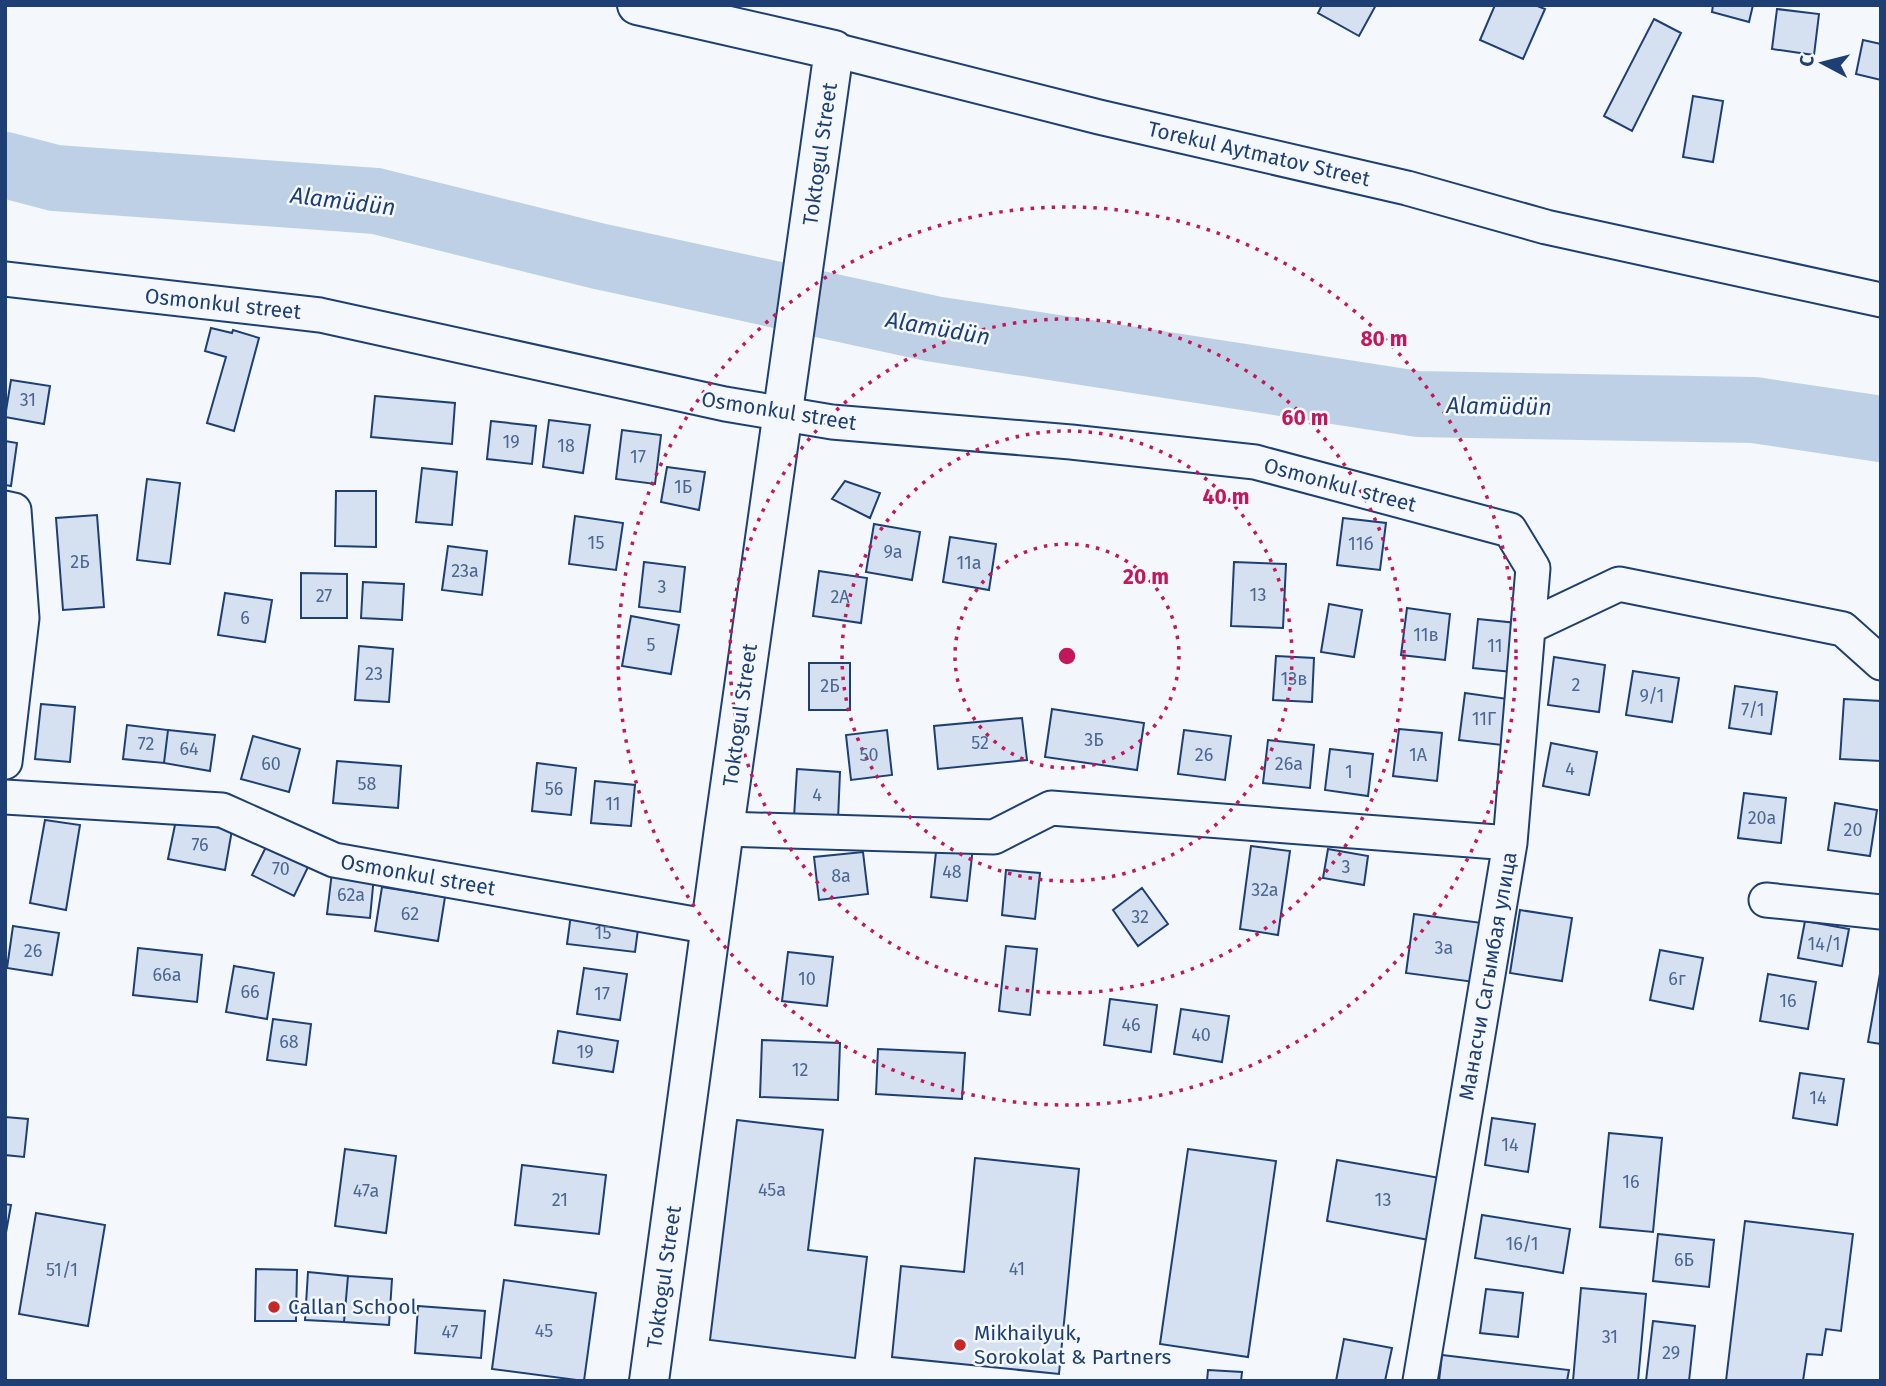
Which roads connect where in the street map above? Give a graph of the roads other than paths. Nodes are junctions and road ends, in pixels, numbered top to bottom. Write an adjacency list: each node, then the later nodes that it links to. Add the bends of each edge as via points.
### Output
1 (637, 5): 2 (street, Torekul Aytmatov Street)
2 (718, 15): 3 (street, Torekul Aytmatov Street)
3 (834, 50): 5 (street, Torekul Aytmatov Street, via 1407,188 1546,227); 6 (street, Toktogul Street)
4 (5, 279): 6 (street, Osmonkul street, via 320,315)
5 (1881, 300)
6 (784, 408): 8 (street, Osmonkul street, via 832,422 1255,462 1510,530); 13 (street, Toktogul Street)
7 (5, 508): 11 (street, via 14,510 22,618)
8 (1533, 568): 9 (street, Манасчи Сагымбая улица)
9 (1528, 627): 10 (street, via 1619,584 1843,629); 14 (street, Манасчи Сагымбая улица)
10 (1881, 663)
11 (5, 762)
12 (5, 797): 17 (street, Osmonkul street, via 222,810 334,860)
13 (724, 829): 14 (street, via 994,837 1051,808); 17 (street, Toktogul Street)
14 (1510, 843): 19 (street, Манасчи Сагымбая улица)
15 (1766, 900): 16 (street)
16 (1881, 912)
17 (711, 928): 18 (street, Toktogul Street)
18 (649, 1381)
19 (1420, 1381)

